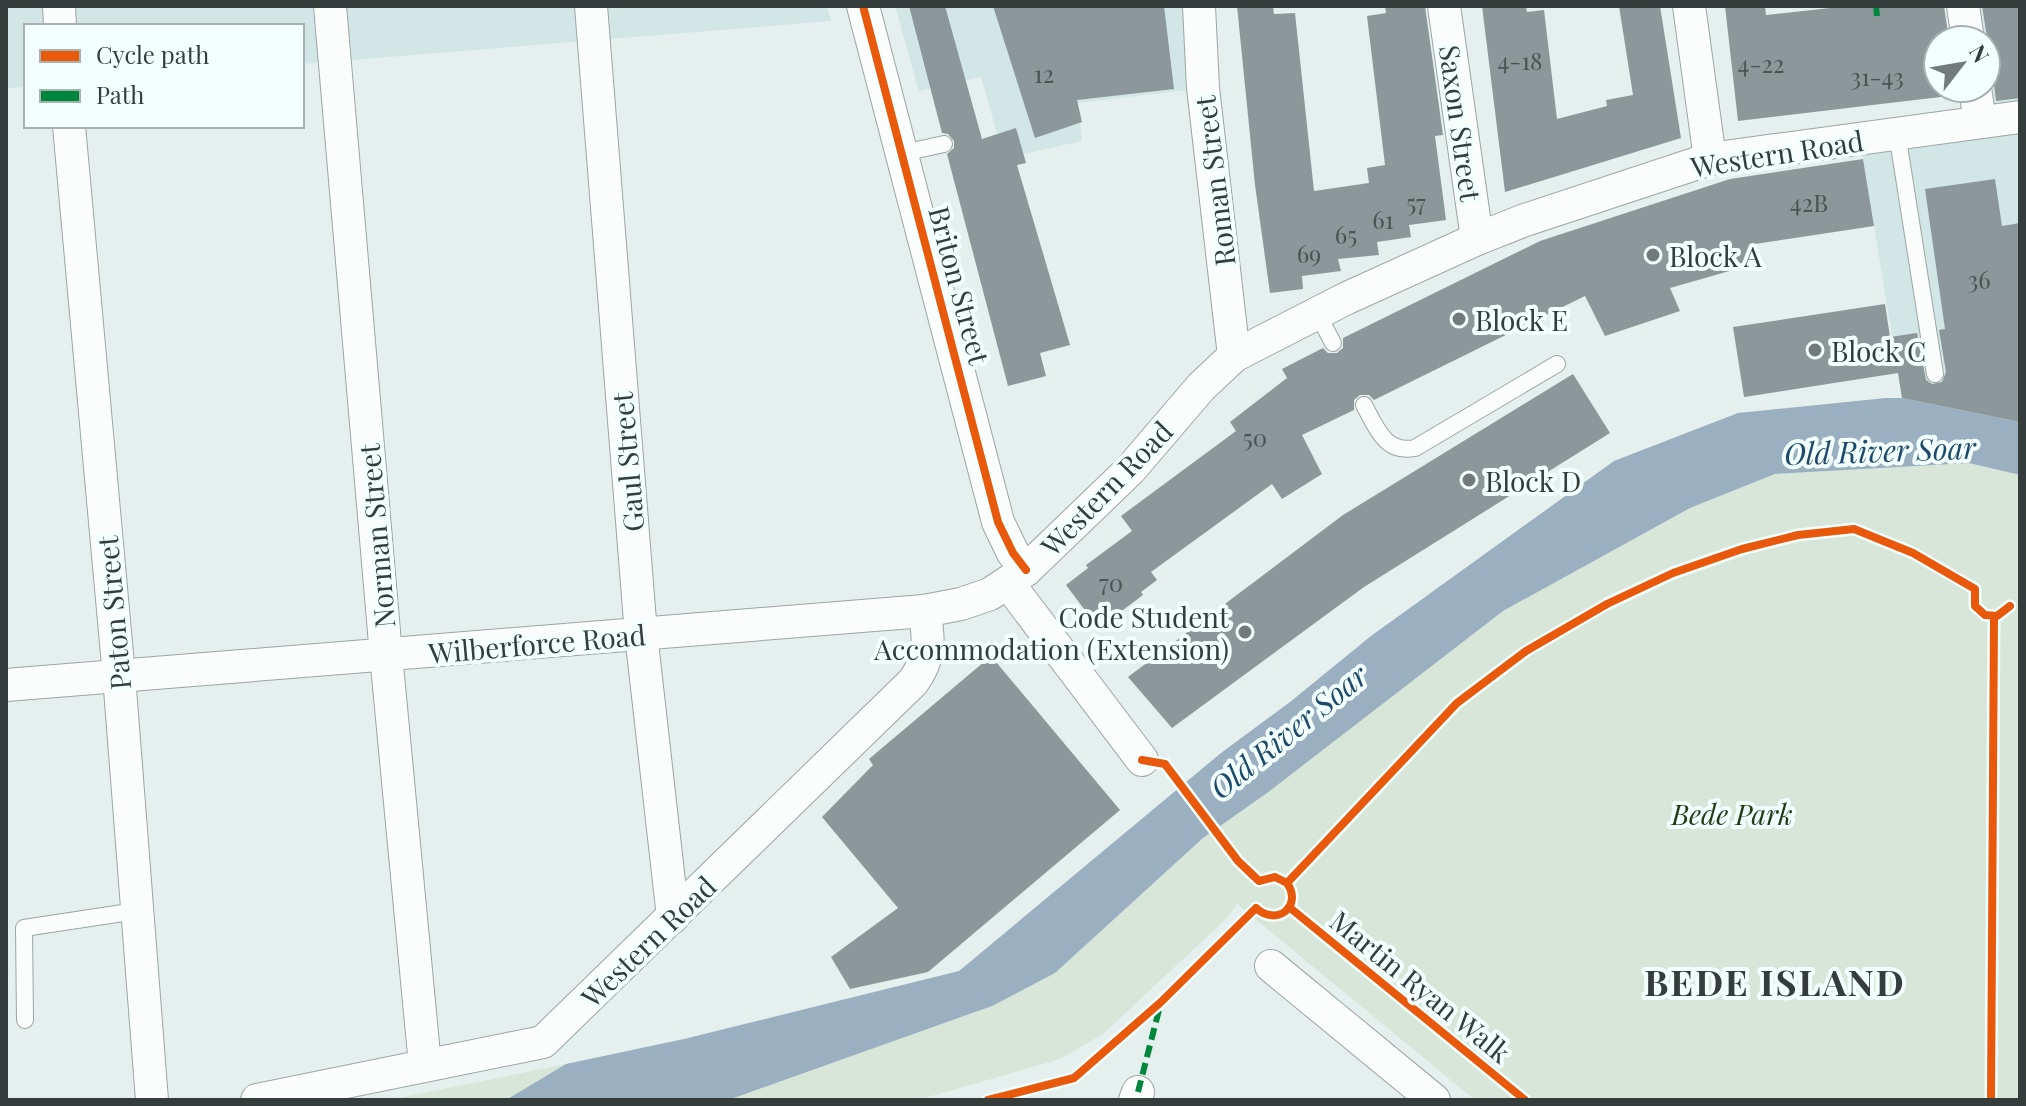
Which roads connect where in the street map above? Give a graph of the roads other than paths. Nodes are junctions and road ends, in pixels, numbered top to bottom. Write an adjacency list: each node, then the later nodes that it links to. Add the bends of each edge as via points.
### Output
1 (330, 6): 25 (street, Norman Street)
2 (591, 6): 24 (street, Gaul Street)
3 (863, 6): 13 (street, Briton Street)
4 (1199, 6): 18 (street, Roman Street, via 1203,88)
5 (1444, 6): 15 (street, Saxon Street)
6 (1689, 6): 14 (street)
7 (1977, 104): 9 (street)
8 (2020, 117): 9 (street, Western Road)
9 (1980, 122): 11 (street, Western Road)
10 (69, 128): 26 (street, Paton Street)
11 (1897, 133): 14 (street, Western Road); 20 (lane)
12 (944, 144): 13 (lane)
13 (903, 153): 22 (street, Briton Street, via 998,522)
14 (1710, 159): 15 (street, Western Road)
15 (1477, 239): 16 (street, Western Road)
16 (1317, 313): 17 (lane); 18 (street, Western Road)
17 (1333, 343)
18 (1234, 356): 22 (street, Western Road, via 1130,470)
19 (1557, 364): 21 (lane, via 1415,448 1405,450 1384,440)
20 (1935, 374)
21 (1364, 405)
22 (1017, 576): 23 (street, Western Road, via 990,594); 28 (street, Briton Street)
23 (924, 611): 24 (street, Wilberforce Road); 30 (street, Western Road, via 929,653 913,682)
24 (641, 634): 25 (street, Wilberforce Road); 30 (street, Gaul Street)
25 (386, 655): 26 (street, Wilberforce Road); 33 (street, Norman Street)
26 (119, 676): 27 (street, Wilberforce Road); 29 (street, Paton Street)
27 (6, 685)
28 (1142, 760)
29 (136, 911): 32 (lane, via 24,928); 34 (street, Paton Street)
30 (673, 917): 33 (street, Western Road, via 543,1042)
31 (1271, 966): 36 (street)
32 (25, 1020)
33 (425, 1065): 35 (street, Western Road)
34 (152, 1100)
35 (257, 1100)
36 (1434, 1100)

